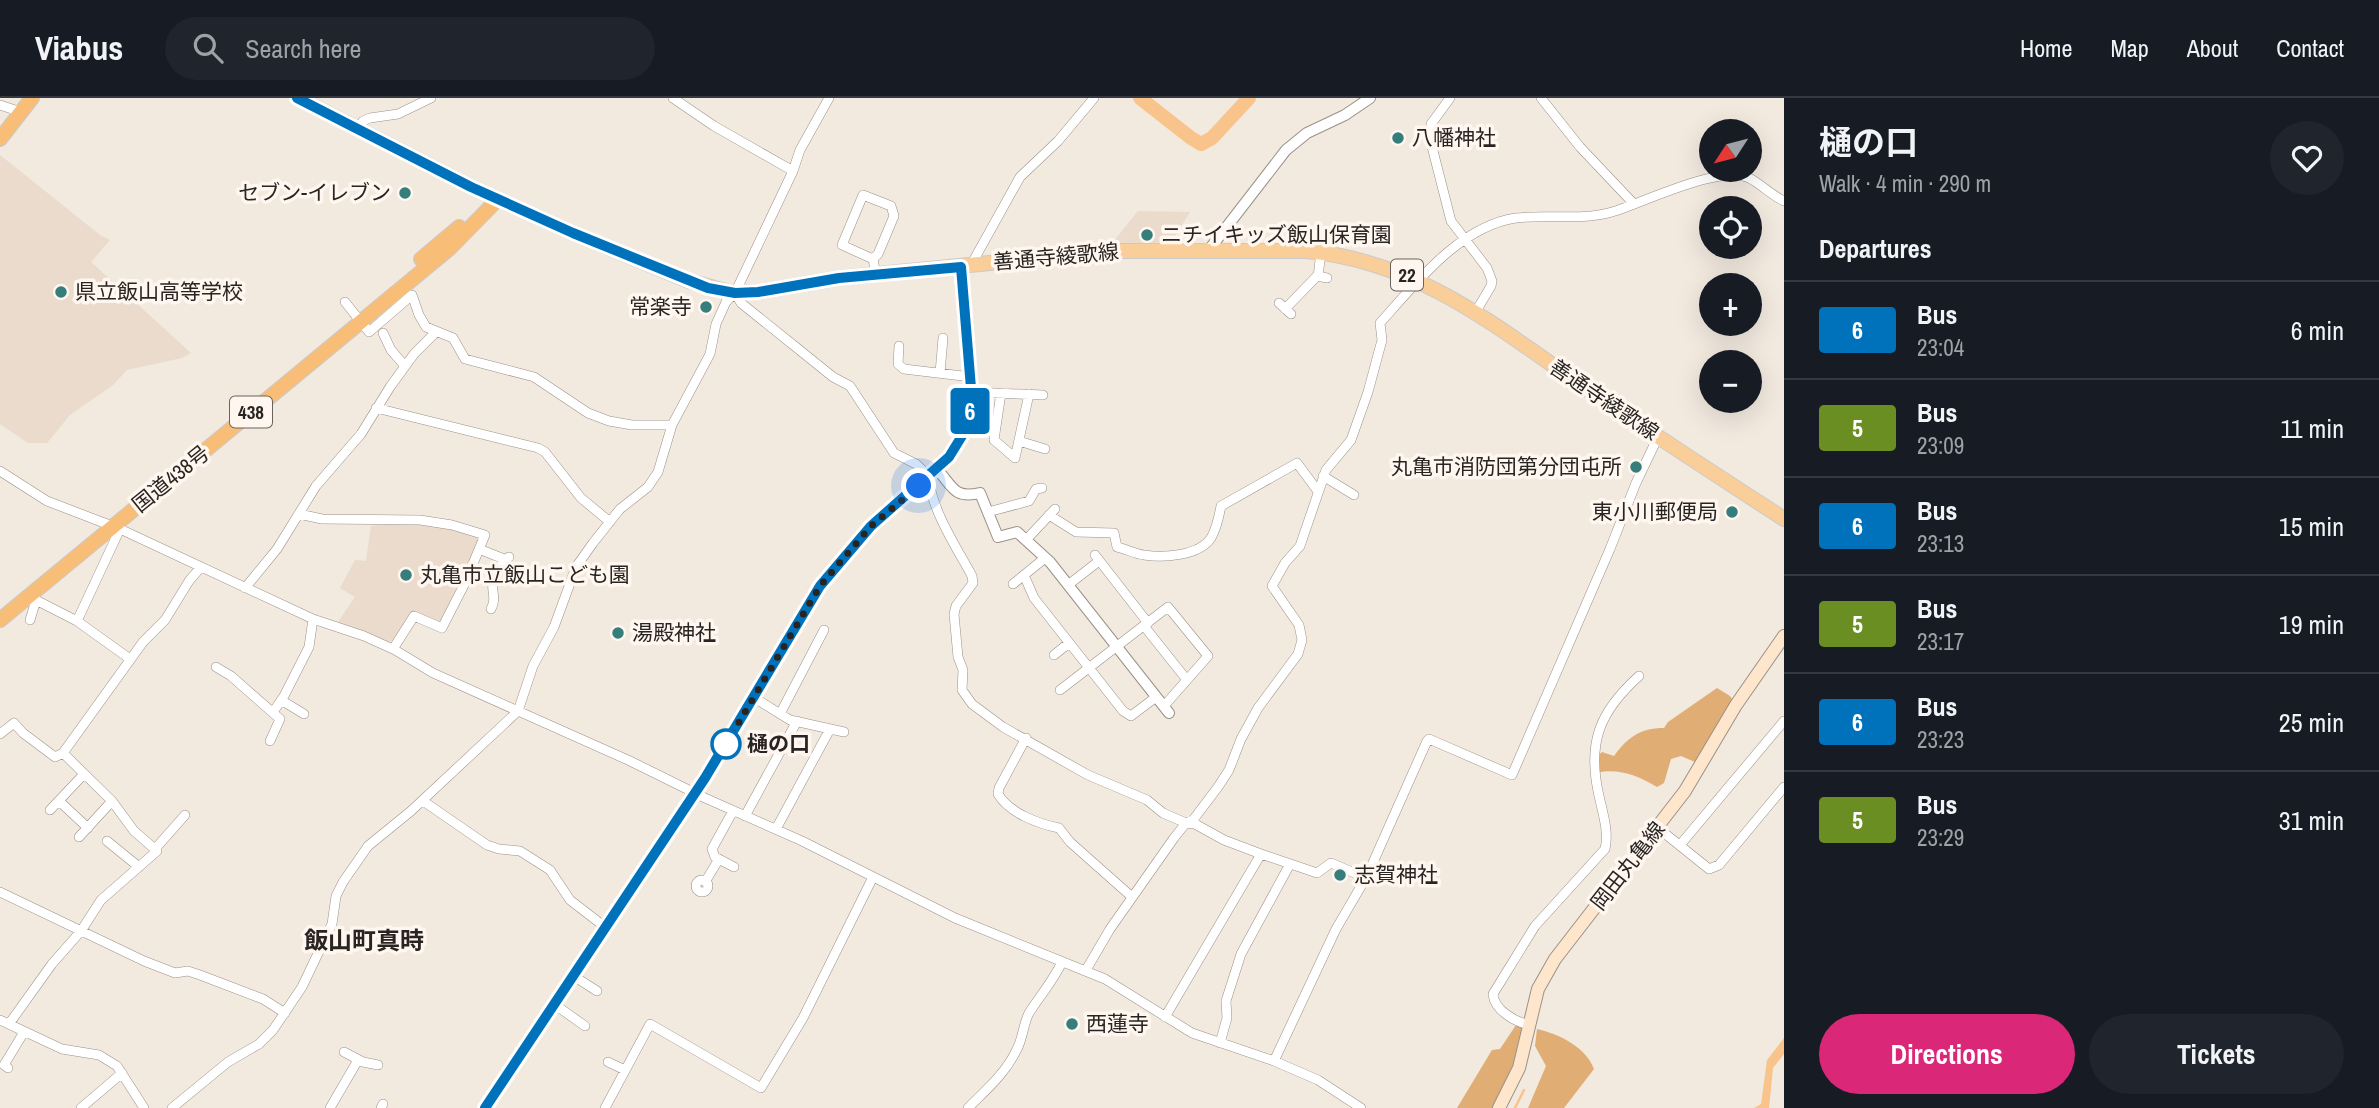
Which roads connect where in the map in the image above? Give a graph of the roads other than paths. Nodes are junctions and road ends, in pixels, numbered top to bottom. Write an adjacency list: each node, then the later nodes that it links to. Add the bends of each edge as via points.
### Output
1 (32, 98): 11 (highway)
2 (298, 98): 12 (main road, 善通寺綾歌線 / 22)
3 (431, 98): 12 (street, via 398,114 363,121)
4 (673, 98): 14 (street)
5 (829, 98): 14 (street)
6 (1094, 98): 22 (street, via 1020,177)
7 (1370, 98): 19 (street, via 1286,150)
8 (1450, 98): 18 (street, via 1431,124 1430,139 1451,221)
9 (1541, 98): 17 (street)
10 (0, 105): 11 (street)
11 (21, 112): 13 (highway)
12 (357, 130): 15 (main road, 善通寺綾歌線 / 22)
13 (0, 139)
14 (793, 171): 25 (street)
15 (493, 197): 25 (main road, 善通寺綾歌線 / 22, via 689,281); 29 (highway, 国道438号 / 438, via 450,248)
16 (1784, 201): 17 (street, via 1748,177 1732,175 1701,180)
17 (1634, 204): 18 (street, via 1609,213 1501,221)
18 (1466, 239): 24 (street); 28 (street, via 1492,281)
19 (1208, 251): 20 (main road, 善通寺綾歌線 / 22); 22 (main road, 善通寺綾歌線 / 22, via 1109,251)
20 (1321, 252): 24 (main road, 善通寺綾歌線 / 22, via 1363,260); 27 (street, via 1322,278)
21 (873, 259): 21 (street, via 894,216 891,206 863,195 842,245); 23 (street)
22 (966, 266): 23 (main road, 善通寺綾歌線 / 22); 36 (street)
23 (876, 275): 25 (main road, 善通寺綾歌線 / 22)
24 (1418, 280): 28 (main road, 善通寺綾歌線 / 22); 48 (street, via 1380,323 1382,340 1357,424 1351,440)
25 (735, 293): 42 (street, via 726,302 710,354); 47 (street, via 741,303 850,386 894,453)
26 (345, 302): 29 (street)
27 (1285, 309)
28 (1475, 313): 43 (main road, 善通寺綾歌線 / 22)
29 (357, 319): 30 (street, via 369,332 412,295 422,321); 56 (highway, 国道438号 / 438)
30 (435, 332): 34 (street); 42 (street, via 453,338 465,359 534,377 588,413 632,425)
31 (383, 334): 34 (street)
32 (943, 338): 35 (street)
33 (899, 346): 35 (street, via 898,364 904,369)
34 (405, 366): 41 (street)
35 (940, 373): 36 (street)
36 (971, 377): 37 (street)
37 (971, 392): 38 (street); 47 (street, via 965,431)
38 (1001, 393): 39 (street); 44 (street, via 994,440 1015,458)
39 (1029, 394): 40 (street); 44 (street)
40 (1043, 395)
41 (376, 408): 53 (street); 55 (street, via 538,448 581,498)
42 (672, 425): 55 (street, via 653,481)
43 (1658, 437): 54 (main road, 善通寺綾歌線 / 22); 124 (street, via 1512,775 1429,738)
44 (1019, 441): 45 (street)
45 (1045, 449)
46 (0, 471): 56 (street, via 47,501)
47 (933, 473): 52 (street, via 965,496 980,493); 85 (street, via 871,526 820,586); 97 (street, via 929,485 972,576 954,614 962,690 982,713)
48 (1323, 476): 50 (street); 51 (street)
49 (1042, 488): 52 (street, via 1036,489 1029,501)
50 (1317, 491): 57 (street, via 1296,460 1262,486 1221,506 1210,539 1185,556 1152,559 1117,547 1114,533 1076,532 1052,512); 110 (street, via 1300,546 1272,586 1299,625 1298,654 1258,708 1218,788)
51 (1354, 495)
52 (988, 512): 57 (street, via 998,537 1017,532)
53 (299, 514): 58 (street, via 452,525 485,535); 64 (street)
54 (1784, 519)
55 (610, 522): 88 (street, via 569,581)
56 (112, 526): 60 (street); 65 (highway, 国道438号 / 438); 66 (highway, 国道438号 / 438); 71 (street)
57 (1026, 540): 59 (street)
58 (479, 549): 67 (street, via 507,558 493,580); 77 (street, via 442,628 414,616)
59 (1045, 558): 61 (street); 63 (street)
60 (200, 568): 64 (street); 79 (street)
61 (1024, 575): 62 (street); 75 (street, via 1034,598)
62 (1013, 584)
63 (1068, 585): 72 (street, via 1097,558); 76 (street)
64 (245, 588): 68 (street)
65 (32, 598): 69 (highway, 国道438号 / 438); 70 (street); 71 (street)
66 (0, 608)
67 (491, 609)
68 (313, 619): 77 (street); 86 (street, via 309,648)
69 (0, 620)
70 (30, 620)
71 (77, 621): 79 (street)
72 (1146, 624): 76 (street); 83 (street); 83 (street, via 1168,607 1208,656)
73 (824, 630): 91 (street)
74 (1784, 636): 112 (main road, 岡田丸亀線)
75 (1069, 643): 78 (street); 81 (street)
76 (1117, 647): 81 (street); 87 (street)
77 (393, 649): 88 (street, via 433,673)
78 (1054, 655)
79 (131, 659): 99 (street)
80 (216, 667): 89 (street)
81 (1089, 668): 84 (street); 87 (street, via 1131,716)
82 (1639, 676): 138 (street, via 1605,714 1593,755 1608,839 1605,849 1535,926 1493,994 1496,1006)
83 (1186, 680): 87 (street)
84 (1060, 690)
85 (753, 697): 91 (street); 102 (street)
86 (281, 701): 89 (street); 90 (street)
87 (1163, 705)
88 (518, 711): 102 (street); 105 (street)
89 (273, 712): 98 (street, via 281,719)
90 (304, 714)
91 (780, 714): 92 (street)
92 (797, 721): 94 (street); 109 (street)
93 (1784, 721): 116 (street)
94 (830, 729): 95 (street); 113 (street)
95 (844, 732)
96 (0, 734): 99 (street, via 14,723 55,757)
97 (1026, 738): 110 (street, via 1088,775 1147,800); 127 (street, via 999,788 1003,803 1059,828)
98 (270, 741)
99 (63, 753): 100 (street)
100 (84, 774): 103 (street); 104 (street)
101 (1784, 787): 116 (street, via 1712,869)
102 (695, 793): 107 (street); 128 (street)
103 (59, 801): 106 (street); 111 (street)
104 (112, 801): 111 (street); 117 (street, via 134,831)
105 (423, 801): 128 (street, via 487,845 520,851 550,870 570,900); 135 (street, via 368,846 343,882 320,952)
106 (50, 810)
107 (733, 811): 109 (street); 119 (street, via 712,849)
108 (185, 815): 117 (street)
109 (745, 816): 113 (street)
110 (1186, 823): 118 (street); 127 (street)
111 (88, 828): 114 (street)
112 (1658, 828): 116 (street); 138 (main road, 岡田丸亀線, via 1555,958 1538,989)
113 (776, 830): 123 (street)
114 (79, 837)
115 (107, 841): 121 (street)
116 (1680, 845)
117 (155, 849): 121 (street)
118 (1261, 854): 120 (street); 136 (street)
119 (719, 859): 122 (street); 125 (street)
120 (1290, 864): 124 (street, via 1317,873 1331,863 1338,864); 141 (street, via 1237,966)
121 (139, 867): 129 (street, via 102,900)
122 (734, 867)
123 (873, 877): 130 (street, via 955,918); 148 (street, via 809,1007 761,1088 650,1024)
124 (1366, 878): 144 (street, via 1336,929)
125 (705, 882)
126 (0, 892): 129 (street)
127 (1132, 897): 131 (street)
128 (605, 927): 132 (street)
129 (81, 931): 135 (street, via 163,969 188,971 263,999); 137 (street)
130 (1062, 962): 131 (street); 156 (street, via 1030,1012 1004,1071)
131 (1086, 970): 136 (street)
132 (572, 975): 133 (street); 134 (street)
133 (597, 991)
134 (550, 1009): 139 (street, via 561,1009); 154 (street)
135 (285, 1013): 152 (street, via 259,1044 228,1062)
136 (1165, 1017): 141 (street)
137 (4, 1022): 140 (street)
138 (1530, 1024): 158 (main road, 岡田丸亀線, via 1519,1068)
139 (585, 1026)
140 (24, 1032): 147 (street, via 4,1065); 149 (street, via 62,1049 99,1055)
141 (1220, 1042): 144 (street)
142 (344, 1052): 143 (street)
143 (358, 1060): 146 (street); 153 (street)
144 (1274, 1061): 157 (street, via 1318,1080)
145 (608, 1062): 148 (street)
146 (378, 1065)
147 (8, 1068)
148 (625, 1070): 155 (street)
149 (122, 1073): 150 (street); 151 (street)
150 (81, 1108)
151 (144, 1108)
152 (172, 1108)
153 (330, 1108)
154 (485, 1108)
155 (605, 1108)
156 (968, 1108)
157 (1361, 1108)
158 (1499, 1108)

